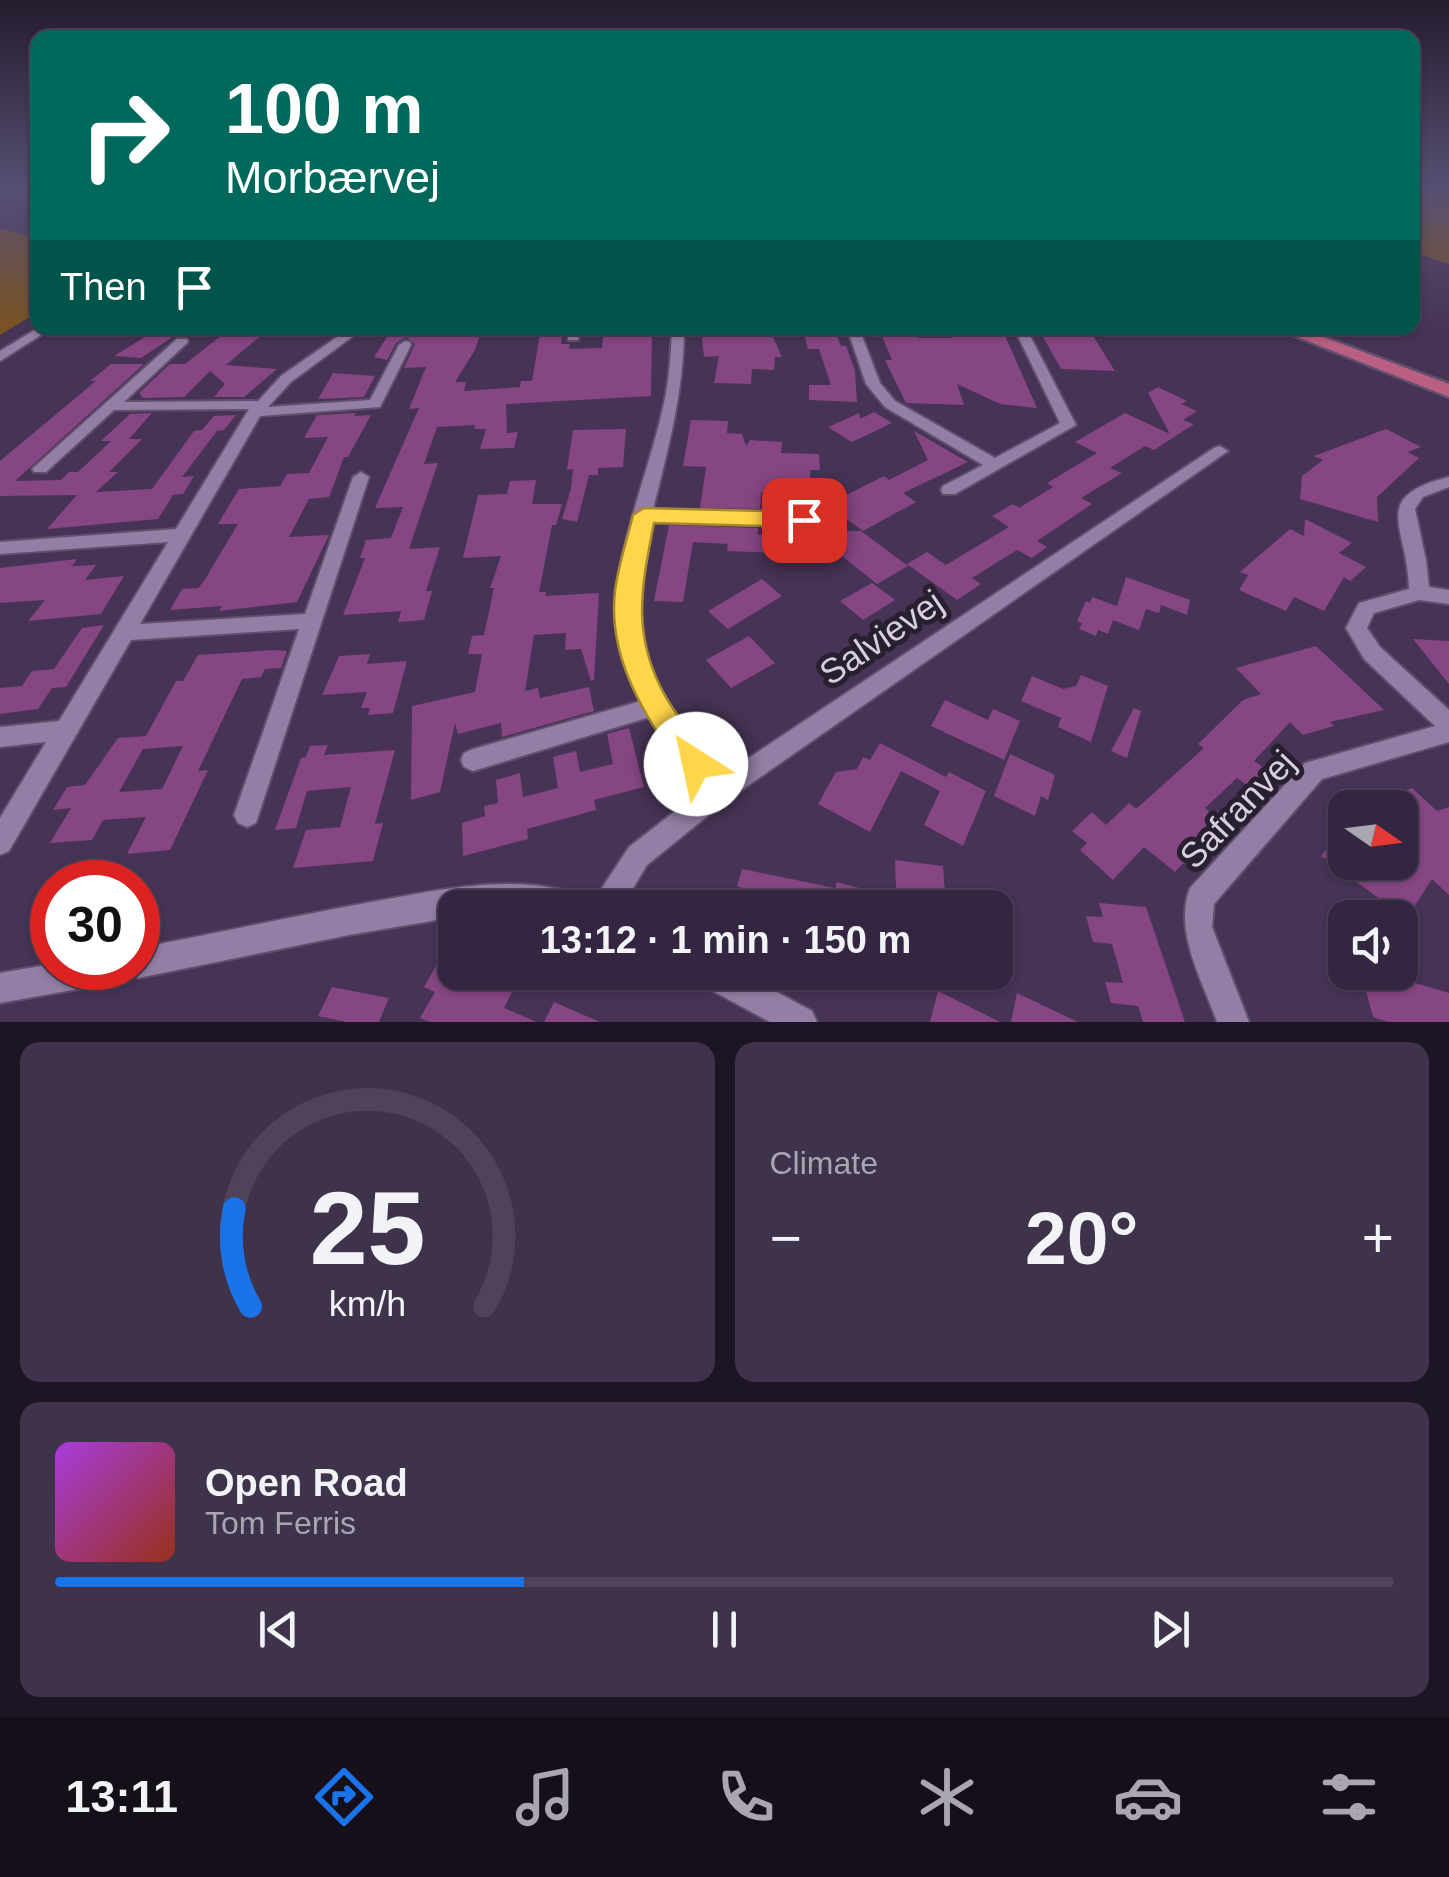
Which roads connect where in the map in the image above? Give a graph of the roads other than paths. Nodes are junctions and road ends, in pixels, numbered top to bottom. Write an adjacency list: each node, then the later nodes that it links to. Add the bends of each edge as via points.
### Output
1 (35, 335): 9 (street)
2 (348, 335): 12 (street)
3 (678, 335): 19 (street, via 680,367)
4 (856, 335): 14 (street, via 873,384 890,404)
5 (1023, 335): 14 (street, via 1068,425)
6 (1302, 335): 10 (main road)
7 (182, 342): 11 (street)
8 (405, 345): 12 (street, via 376,404)
9 (0, 357)
10 (1449, 391)
11 (110, 406): 12 (street); 15 (street)
12 (258, 408): 21 (street)
13 (1220, 451): 32 (street, Salvievej)
14 (995, 465): 18 (street)
15 (40, 469)
16 (360, 477): 25 (street)
17 (1449, 482): 23 (street, via 1410,500 1404,516)
18 (949, 490)
19 (644, 515): 20 (street); 27 (street, via 628,591 629,644)
20 (804, 520)
21 (181, 534): 22 (street); 26 (street)
22 (0, 548)
23 (1420, 593): 24 (street); 28 (street, via 1366,608 1356,628 1372,654)
24 (1449, 597)
25 (312, 621): 26 (street); 33 (street)
26 (122, 633): 29 (street)
27 (655, 706): 31 (street); 32 (street)
28 (1449, 728): 42 (street, Safranvej, via 1314,770 1200,898 1198,927)
29 (66, 730): 30 (street); 34 (street)
30 (0, 737)
31 (473, 760)
32 (717, 792): 35 (street, Salvievej, via 638,856)
33 (247, 815)
34 (0, 842)
35 (616, 890)
36 (438, 905): 37 (street)
37 (160, 958)
38 (30, 983): 39 (street)
39 (0, 988)
40 (742, 990): 41 (street)
41 (801, 1022)
42 (1233, 1022)

